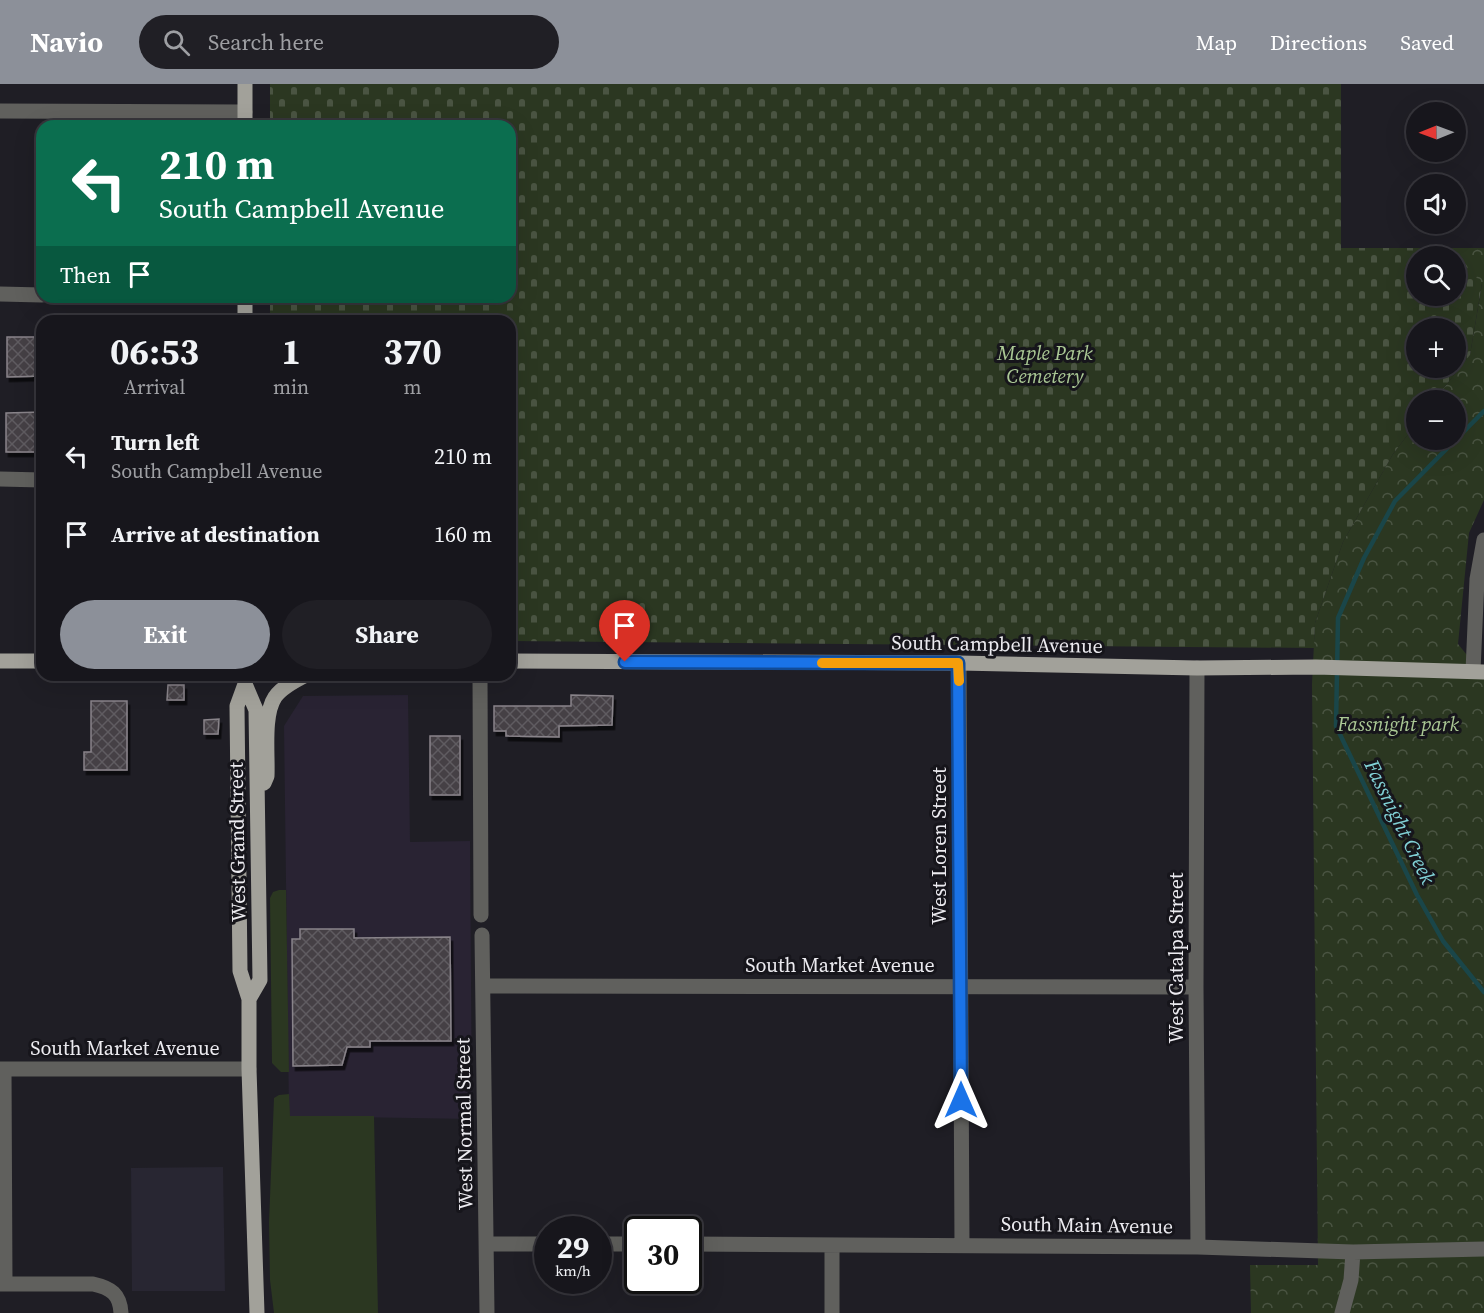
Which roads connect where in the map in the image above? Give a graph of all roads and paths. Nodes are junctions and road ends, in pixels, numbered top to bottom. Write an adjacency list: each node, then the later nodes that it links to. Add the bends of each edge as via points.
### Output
1 (245, 84): 3 (main road)
2 (0, 111): 3 (street)
3 (245, 119)
4 (0, 294): 5 (street)
5 (36, 295)
6 (0, 479): 7 (street)
7 (36, 480)
8 (1484, 540): 14 (street, via 1477,579)
9 (0, 661): 10 (main road)
10 (36, 661)
11 (516, 661): 12 (main road, South Campbell Avenue)
12 (958, 663): 13 (main road, South Campbell Avenue); 23 (street, West Loren Street)
13 (1197, 668): 14 (main road, South Campbell Avenue); 24 (street, West Catalpa Street)
14 (1478, 672)
15 (245, 681): 19 (main road, West Grand Street, via 256,710)
16 (245, 681): 25 (main road, West Grand Street, via 237,705 239,930 240,971)
17 (294, 681): 19 (main road, via 275,697 268,718 267,776)
18 (480, 681): 20 (street)
19 (258, 794): 25 (main road, West Grand Street, via 260,980)
20 (480, 915)
21 (482, 935): 22 (street, West Normal Street)
22 (483, 986): 23 (street, South Market Avenue); 28 (street, West Normal Street)
23 (961, 986): 24 (street, South Market Avenue); 32 (street, West Loren Street)
24 (1196, 987): 33 (street, West Catalpa Street)
25 (249, 999): 27 (main road, West Grand Street)
26 (2, 1069): 27 (street, South Market Avenue); 36 (street)
27 (249, 1069): 37 (main road, West Grand Street)
28 (487, 1244): 29 (street); 41 (street, West Normal Street)
29 (534, 1244)
30 (702, 1244): 31 (street, South Main Avenue)
31 (832, 1245): 32 (street, South Main Avenue); 42 (street)
32 (962, 1245): 33 (street, South Main Avenue)
33 (1198, 1248): 35 (street, South Main Avenue)
34 (1484, 1249): 35 (street, South Main Avenue)
35 (1353, 1252): 43 (street, via 1351,1280)
36 (2, 1284): 38 (street, via 93,1284 114,1291)
37 (255, 1293): 39 (main road, West Grand Street); 40 (main road, West Grand Street)
38 (121, 1313)
39 (257, 1313)
40 (265, 1313)
41 (487, 1313)
42 (832, 1313)
43 (1342, 1313)

